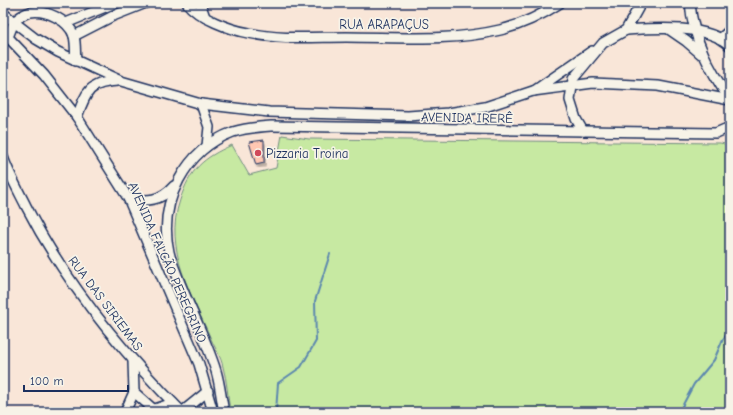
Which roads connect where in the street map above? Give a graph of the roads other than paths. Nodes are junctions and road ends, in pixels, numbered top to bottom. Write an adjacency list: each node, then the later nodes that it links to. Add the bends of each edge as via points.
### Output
1 (115, 3): 11 (street)
2 (188, 3): 9 (street, RUA ARAPAÇUS)
3 (200, 3): 9 (street)
4 (560, 3): 9 (street, RUA ARAPAÇUS, via 527,21 500,30 452,37 265,35 236,30)
5 (641, 3): 13 (street)
6 (690, 3): 15 (street)
7 (142, 4): 17 (street)
8 (3, 13): 10 (street)
9 (205, 17)
10 (14, 22): 11 (street, via 31,12 50,15); 16 (street, AVENIDA FALCÃO PEREGRINO); 22 (street, via 36,39)
11 (66, 23): 17 (street)
12 (666, 28): 13 (street); 15 (street); 21 (street)
13 (626, 30): 19 (street)
14 (730, 30): 18 (street)
15 (695, 32): 18 (street); 21 (street)
16 (6, 35): 28 (street, AVENIDA FALCÃO PEREGRINO, via 44,75)
17 (74, 36): 22 (street)
18 (720, 39): 20 (street)
19 (603, 43): 24 (street, via 578,71); 25 (street)
20 (730, 46)
21 (703, 56): 26 (street)
22 (76, 61): 23 (street)
23 (121, 80): 27 (street); 28 (street, via 105,81 91,88)
24 (571, 85): 25 (street); 26 (street, via 593,83 658,86); 30 (street, via 572,108)
25 (533, 91): 27 (street, AVENIDA IRERÊ, via 461,112 408,116 269,112)
26 (730, 100)
27 (201, 104): 31 (street, via 209,127)
28 (77, 117): 35 (street, AVENIDA FALCÃO PEREGRINO)
29 (730, 127): 30 (street, AVENIDA IRERÊ, via 716,133)
30 (583, 131): 31 (street, AVENIDA IRERÊ, via 272,126 233,132)
31 (207, 146): 34 (street, AVENIDA FALCÃO PEREGRINO, via 190,162)
32 (3, 157): 33 (street, RUA DAS SIRIEMAS)
33 (5, 169): 36 (street, RUA DAS SIRIEMAS, via 65,274)
34 (176, 183): 35 (street, via 167,194 158,199); 44 (street, AVENIDA FALCÃO PEREGRINO, via 167,226 169,252 216,371)
35 (128, 198): 37 (street, AVENIDA FALCÃO PEREGRINO, via 199,364)
36 (133, 362): 38 (street); 39 (street, RUA DAS SIRIEMAS)
37 (208, 391): 42 (street, RUA DAS SIRIEMAS); 43 (street, AVENIDA FALCÃO PEREGRINO)
38 (134, 392): 40 (street); 41 (street)
39 (172, 403): 40 (street); 42 (street, RUA DAS SIRIEMAS)
40 (150, 411)
41 (125, 412)
42 (182, 412)
43 (213, 412)
44 (224, 412)

